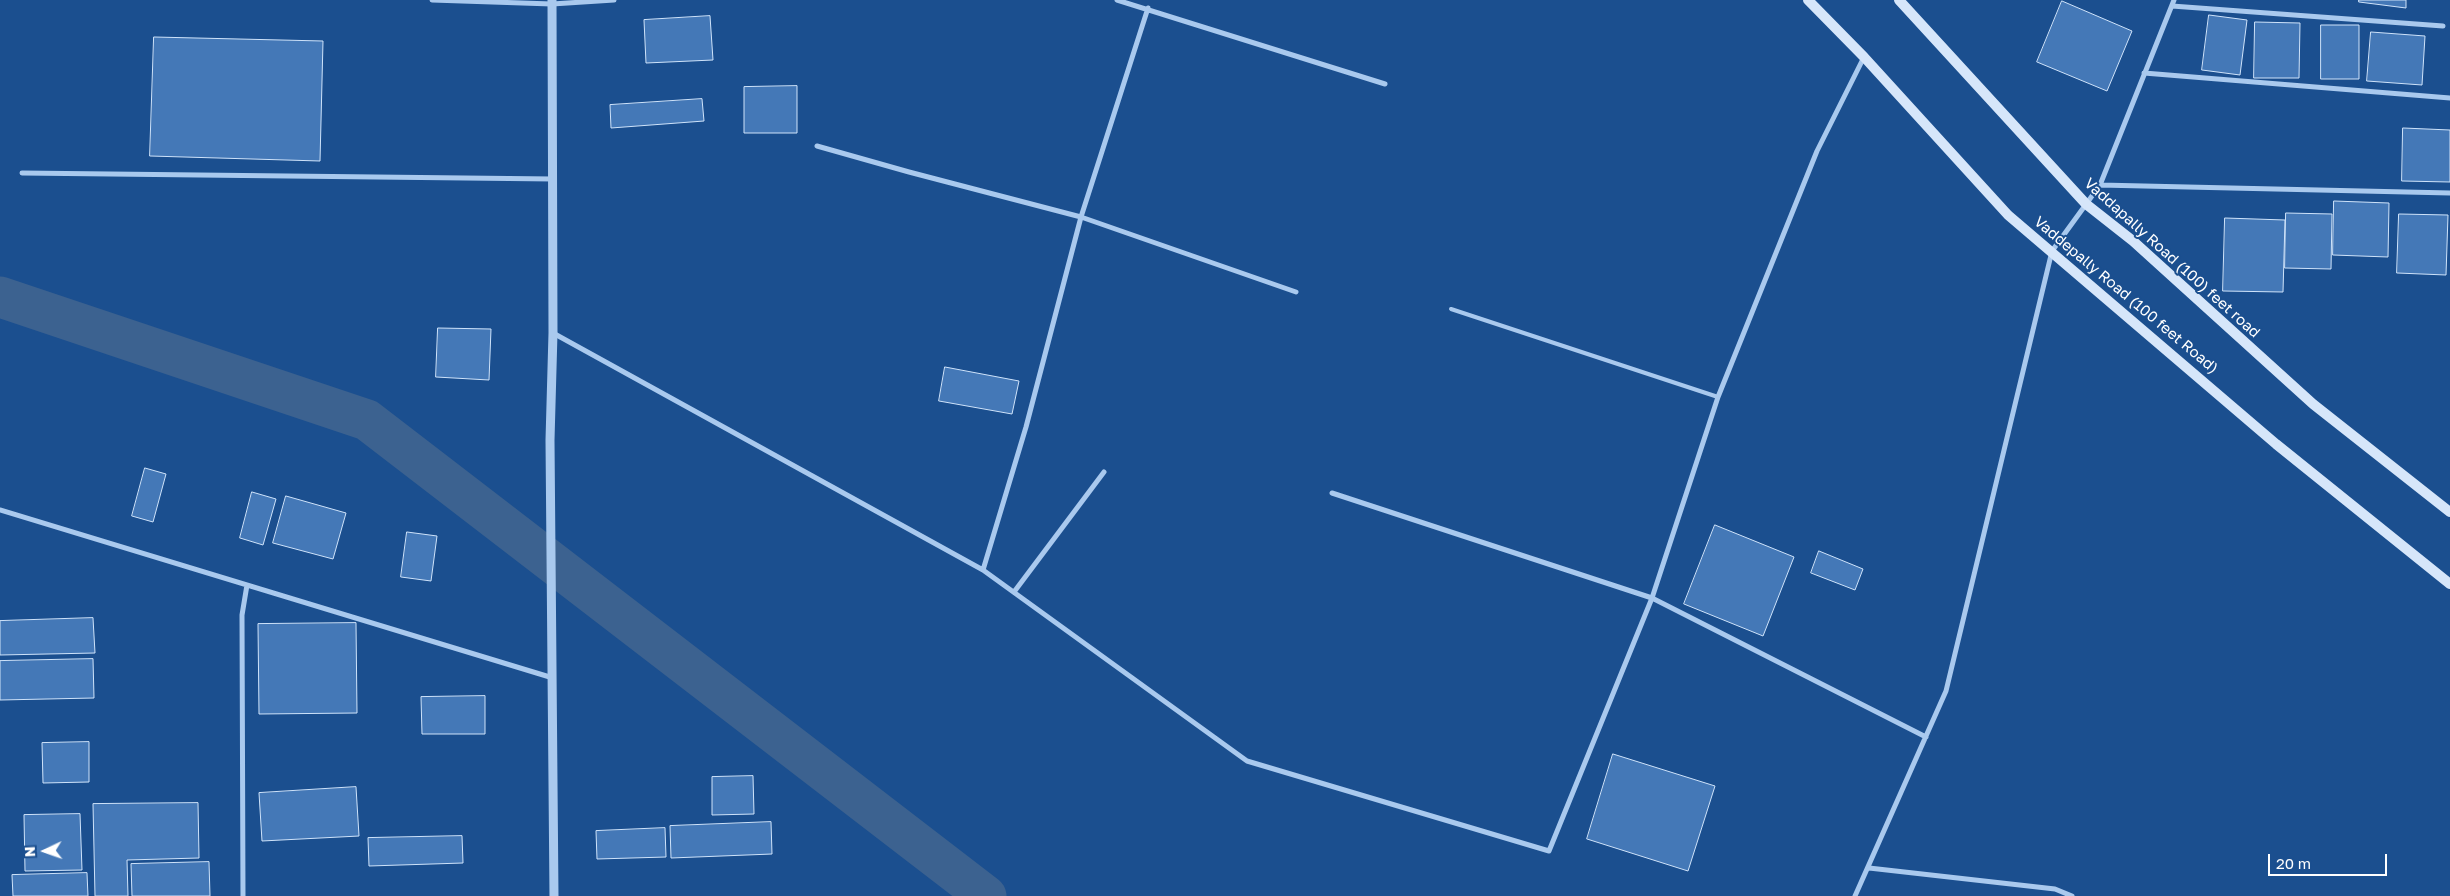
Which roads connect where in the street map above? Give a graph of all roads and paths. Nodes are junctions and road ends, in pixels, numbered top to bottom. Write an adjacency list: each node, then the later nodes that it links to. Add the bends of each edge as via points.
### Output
1 (432, 0): 6 (street)
2 (614, 0): 6 (street)
3 (1117, 0): 8 (street)
4 (1808, 0): 10 (main road, Vaddepally Road (100 feet Road))
5 (1899, 0): 19 (main road, Vaddapally Road (100) feet road)
6 (552, 2): 16 (street)
7 (2173, 3): 9 (street); 11 (street)
8 (1148, 8): 12 (street); 20 (street)
9 (2443, 26)
10 (1864, 58): 21 (main road, Vaddepally Road (100 feet Road), via 2008,214); 25 (street, via 1817,151)
11 (2144, 73): 13 (street); 17 (street)
12 (1385, 84)
13 (2450, 98)
14 (817, 146): 20 (street)
15 (22, 174): 16 (street)
16 (553, 179): 24 (street)
17 (2100, 185): 18 (street); 19 (street)
18 (2450, 193)
19 (2086, 204): 21 (street); 29 (main road, Vaddapally Road (100) feet road, via 2134,241 2313,404)
20 (1081, 217): 22 (street); 30 (street, via 1026,427)
21 (2052, 250): 31 (main road, Vaddepally Road (100 feet Road), via 2276,444); 36 (street, via 1946,691)
22 (1296, 292)
23 (1451, 309): 25 (lane)
24 (553, 334): 30 (street); 35 (street, via 550,440)
25 (1718, 398): 34 (street)
26 (1104, 472): 33 (street)
27 (1332, 493): 34 (street)
28 (0, 510): 32 (street)
29 (2450, 512)
30 (983, 570): 33 (street)
31 (2450, 584)
32 (247, 585): 35 (street); 38 (street, via 242,615)
33 (1014, 592): 34 (street, via 1247,761 1549,851)
34 (1652, 598): 36 (street)
35 (554, 678): 39 (street)
36 (1926, 736): 37 (street)
37 (1869, 868): 40 (street); 41 (street, via 2055,889)
38 (243, 896)
39 (554, 896)
40 (1855, 896)
41 (2072, 896)

